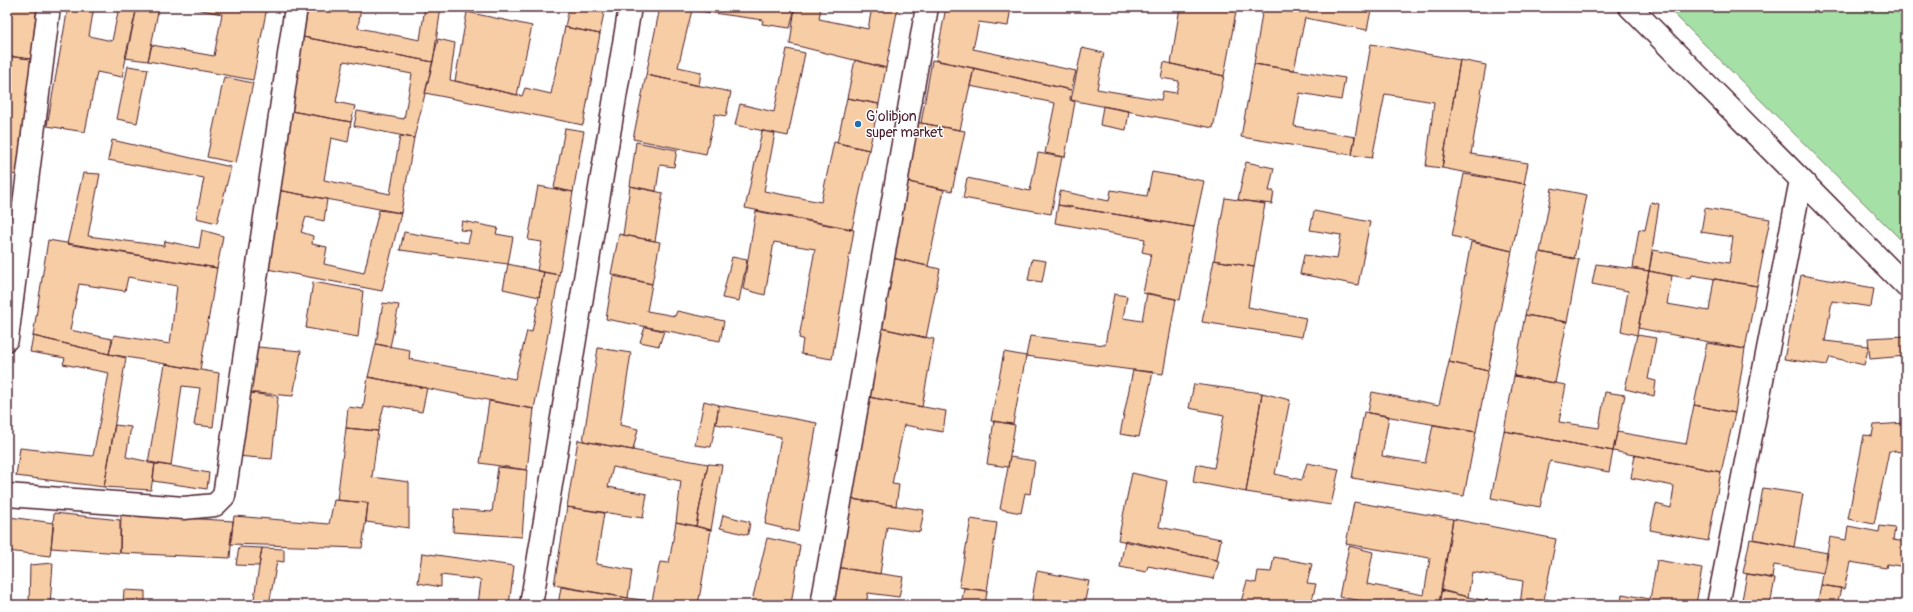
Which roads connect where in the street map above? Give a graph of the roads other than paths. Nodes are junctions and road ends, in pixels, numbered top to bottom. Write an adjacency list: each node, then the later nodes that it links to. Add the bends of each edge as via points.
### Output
1 (49, 7): 8 (street)
2 (296, 7): 9 (street, via 224,496 216,505 184,508)
3 (630, 7): 10 (street)
4 (927, 7): 11 (street)
5 (1630, 7): 6 (street)
6 (1802, 180): 7 (street); 12 (street)
7 (1906, 286)
8 (7, 339)
9 (7, 495)
10 (531, 605)
11 (822, 605)
12 (1718, 605)

